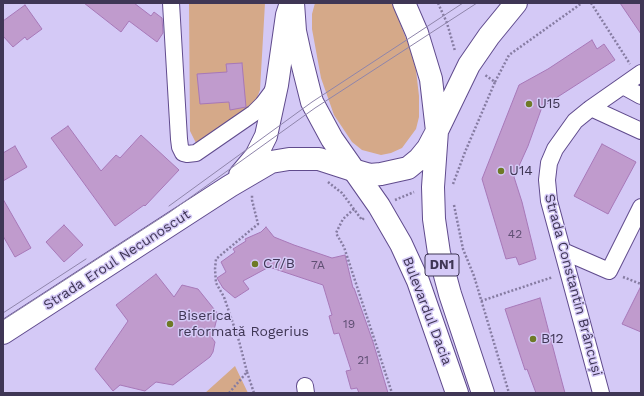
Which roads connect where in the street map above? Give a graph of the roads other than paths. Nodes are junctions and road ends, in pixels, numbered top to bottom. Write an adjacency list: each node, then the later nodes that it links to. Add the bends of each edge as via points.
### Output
1 (292, 3): 6 (main road, Strada Eroul Necunoscut, via 283,36); 12 (main road, Bulevardul Dacia / DN1, via 295,31 312,102)
2 (404, 3): 10 (main road, Bulevardul Dacia / DN1, via 417,33 431,79)
3 (516, 3): 10 (main road, via 469,65)
4 (167, 4): 6 (street, via 179,139 183,153 196,153 254,113)
5 (639, 75): 7 (street, Strada Constantin Brâncuși)
6 (277, 85): 13 (main road, Strada Eroul Necunoscut, via 261,148 250,165)
7 (623, 86): 8 (street); 9 (street, Strada Constantin Brâncuși)
8 (641, 96)
9 (591, 108): 11 (street); 15 (street, Strada Constantin Brâncuși, via 575,121 555,148 549,163 546,180 549,200)
10 (437, 131): 12 (main road, via 428,148 408,168 370,175); 18 (main road, Bulevardul Dacia / DN1, via 433,187 439,253)
11 (641, 131)
12 (353, 170): 13 (main road, Strada Eroul Necunoscut, via 319,159 289,159 272,162); 17 (main road, Bulevardul Dacia / DN1, via 379,206 401,244 418,281)
13 (230, 186): 16 (main road, Strada Eroul Necunoscut)
14 (641, 207): 15 (street, via 609,272)
15 (563, 251): 19 (street, Strada Constantin Brâncuși)
16 (3, 333)
17 (457, 393)
18 (483, 393)
19 (601, 393)

